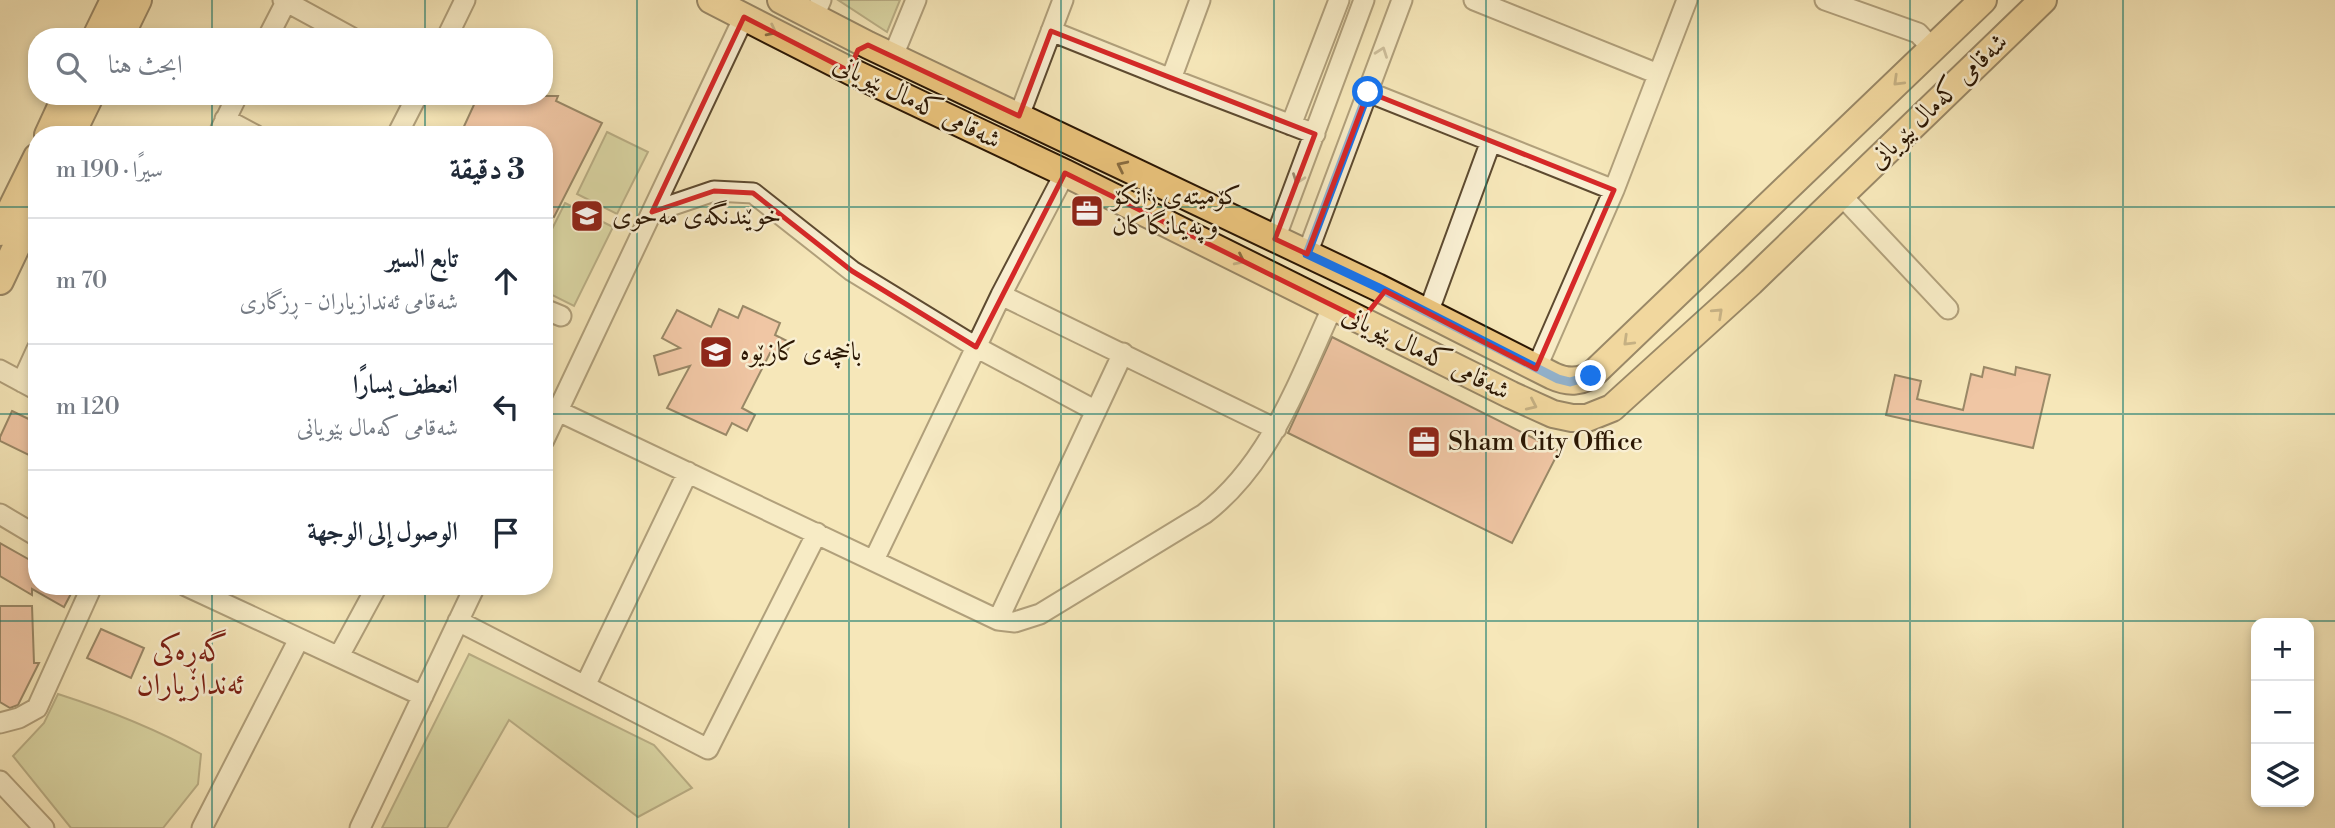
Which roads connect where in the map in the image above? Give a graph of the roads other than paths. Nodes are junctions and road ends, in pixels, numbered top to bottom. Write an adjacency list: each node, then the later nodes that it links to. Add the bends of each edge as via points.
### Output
1 (114, 0): 20 (main road)
2 (138, 0): 21 (main road)
3 (465, 0): 24 (street)
4 (711, 0): 19 (main road, شەقامی کەمال بێویانی)
5 (781, 0): 18 (main road, شەقامی کەمال بێویانی)
6 (916, 0): 28 (street)
7 (1063, 0): 25 (street)
8 (1200, 0): 31 (street)
9 (1339, 0): 38 (street)
10 (1364, 0): 43 (street)
11 (1402, 0): 32 (street, one-way to 11)
12 (1474, 0): 30 (street)
13 (1687, 0): 30 (street)
14 (1825, 0): 27 (street, via 1918,33)
15 (1983, 0): 27 (main road, شەقامی کەمال بێویانی)
16 (2043, 0): 48 (main road, شەقامی کەمال بێویانی)
17 (285, 1): 22 (street); 23 (street)
18 (817, 8): 26 (main road, شەقامی کەمال بێویانی)
19 (744, 17): 29 (main road, شەقامی کەمال بێویانی, one-way to 29); 49 (street)
20 (100, 28)
21 (124, 28)
22 (272, 28)
23 (334, 28)
24 (451, 28)
25 (1051, 31): 31 (street); 37 (street)
26 (868, 45): 28 (main road, شەقامی کەمال بێویانی); 29 (main road, via 858,50)
27 (1932, 48): 63 (main road, شەقامی کەمال بێویانی, one-way to 63, via 1591,376 1570,382)
28 (893, 56): 37 (main road, شەقامی کەمال بێویانی)
29 (854, 73): 45 (main road, شەقامی کەمال بێویانی)
30 (1658, 74): 47 (street)
31 (1171, 79): 38 (street)
32 (1368, 92): 44 (street); 53 (street)
33 (62, 105): 39 (main road)
34 (86, 105): 40 (main road)
35 (233, 105): 41 (street)
36 (412, 105): 42 (street)
37 (1019, 116): 52 (main road, شەقامی کەمال بێویانی, one-way to 37)
38 (1291, 125): 43 (street)
39 (52, 126)
40 (75, 126)
41 (222, 126)
42 (402, 126)
43 (1315, 134): 52 (street, one-way to 52)
44 (1491, 141): 47 (street); 59 (street)
45 (1065, 173): 56 (street); 57 (main road, شەقامی کەمال بێویانی, one-way to 57)
46 (28, 180): 51 (main road)
47 (1614, 190): 63 (street)
48 (1841, 195): 58 (street); 60 (main road, شەقامی کەمال بێویانی, one-way to 48, via 1541,409 1572,418 1596,416 1630,394)
49 (652, 212): 61 (street, via 714,191 753,193 852,271); 66 (street)
50 (28, 213): 51 (main road)
51 (5, 238): 54 (main road)
52 (1275, 239): 53 (main road, شەقامی کەمال بێویانی)
53 (1307, 254): 55 (main road, شەقامی کەمال بێویانی)
54 (0, 281)
55 (1377, 287): 59 (main road, شەقامی کەمال بێویانی); 60 (main road, via 1379,301)
56 (1001, 295): 61 (street); 62 (street)
57 (1333, 306): 60 (main road, شەقامی کەمال بێویانی); 69 (street)
58 (1948, 309)
59 (1428, 313): 63 (main road, شەقامی کەمال بێویانی)
60 (1362, 320)
61 (976, 347): 67 (street); 74 (street)
62 (1123, 353): 67 (street); 69 (street)
63 (1536, 369)
64 (0, 370): 65 (street)
65 (28, 385)
66 (558, 411): 68 (street); 70 (street)
67 (1096, 411): 80 (street)
68 (553, 421)
69 (1276, 429): 80 (street, via 1235,487 1204,514 1040,614 1015,622)
70 (688, 472): 73 (street); 83 (street)
71 (0, 514): 72 (street)
72 (28, 531)
73 (817, 533): 74 (street); 83 (street, via 708,749)
74 (874, 560): 80 (street)
75 (88, 595): 85 (street, via 37,708)
76 (220, 595): 81 (street)
77 (372, 595): 82 (street)
78 (471, 595): 79 (street)
79 (458, 621): 83 (street); 84 (street)
80 (998, 621)
81 (299, 639): 82 (street); 88 (street)
82 (339, 656): 84 (street)
83 (585, 686)
84 (423, 695): 89 (street)
85 (0, 723)
86 (0, 781): 87 (street)
87 (35, 824)
88 (202, 828)
89 (360, 828)

